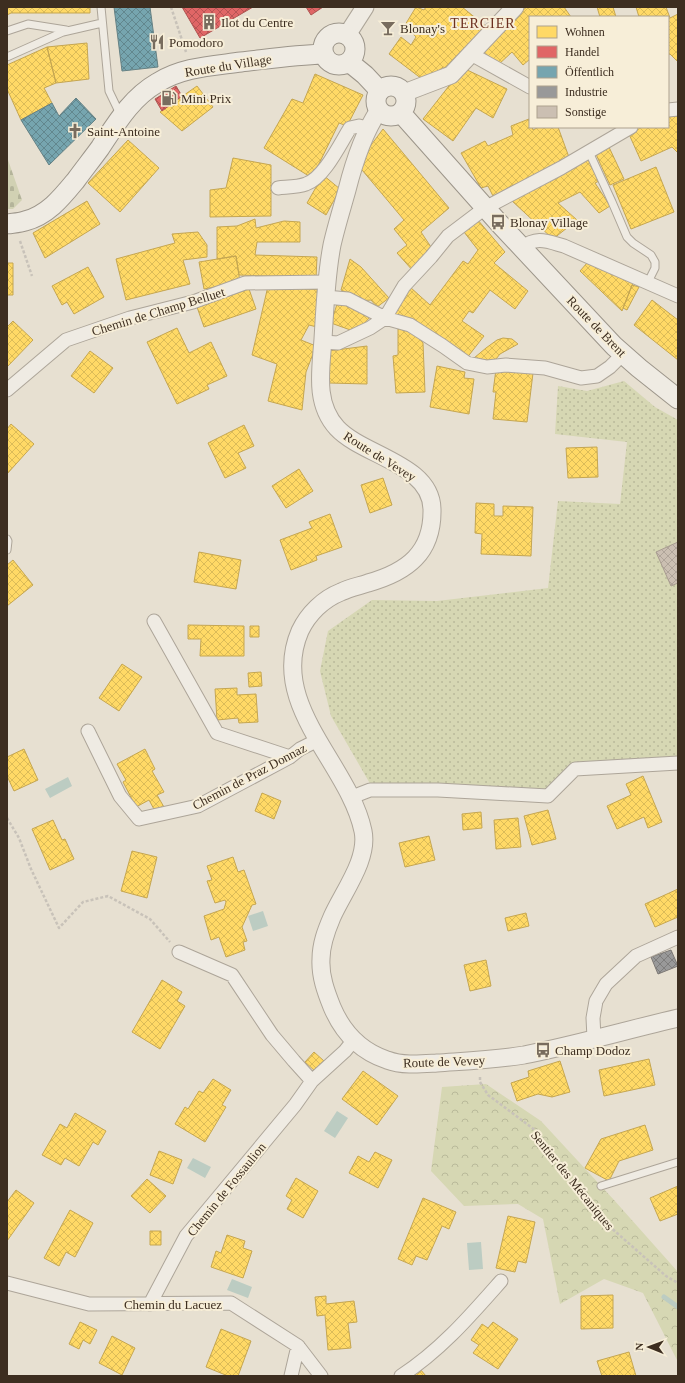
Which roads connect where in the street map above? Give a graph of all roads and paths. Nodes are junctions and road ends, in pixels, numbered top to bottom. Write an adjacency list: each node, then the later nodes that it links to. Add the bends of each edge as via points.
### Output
1 (101, 7): 5 (lane)
2 (171, 7): 12 (path)
3 (365, 7): 8 (street)
4 (514, 7): 10 (street)
5 (102, 23): 6 (lane); 19 (lane, via 109,91)
6 (68, 30): 7 (lane, via 28,24); 11 (lane)
7 (7, 31)
8 (347, 35): 9 (main road, via 334,33 329,36 324,41); 13 (main road, via 355,45 353,57)
9 (323, 54): 13 (main road, via 330,64 337,66); 19 (main road, Route du Village, via 195,68 170,75 144,91)
10 (471, 54): 14 (street); 16 (street, via 451,75)
11 (7, 57)
12 (189, 59)
13 (349, 62): 15 (main road)
14 (529, 86)
15 (380, 90): 16 (main road, via 393,86); 17 (main road, via 376,100)
16 (404, 93): 18 (main road, via 406,104)
17 (379, 110): 18 (main road, via 389,116); 20 (street, Route de Vevey)
18 (401, 112): 24 (main road, Route de Brent)
19 (121, 116): 25 (main road, Route du Village, via 57,202 25,221)
20 (367, 128): 23 (street, via 350,128 327,166 313,180 307,184); 30 (street, Route de Vevey, via 332,244)
21 (628, 128): 22 (street)
22 (589, 152): 24 (street); 29 (lane, via 627,237 651,255 655,262)
23 (278, 188)
24 (485, 208): 27 (main road, Route de Brent); 32 (street, via 448,236 404,286)
25 (7, 224)
26 (20, 242): 28 (path)
27 (521, 248): 29 (street, via 531,241 550,242); 34 (main road, Route de Brent)
28 (32, 276)
29 (648, 282): 31 (street)
30 (326, 290): 32 (street, Chemin de Champ Belluet); 33 (street, Route de Vevey); 35 (street, Chemin de Champ Belluet, via 245,283 193,302 130,318 66,340)
31 (678, 296)
32 (386, 318): 33 (street, via 338,343); 34 (street, Chemin de Champ Belluet, via 410,325 467,363 487,367 506,365 545,368 581,378 597,376)
33 (323, 342): 41 (street, Route de Vevey, via 319,386 323,402 337,428 368,449 407,470 425,485 432,504 431,529 426,546 412,561 400,572 331,597 319,605 302,627 294,651 293,675 298,699)
34 (623, 354): 36 (main road, Route de Brent)
35 (7, 390)
36 (678, 399)
37 (7, 539): 38 (lane)
38 (7, 550)
39 (154, 621): 42 (street, via 216,733)
40 (88, 731): 42 (street, Chemin de Praz Donnaz, via 120,796 139,818 198,806)
41 (318, 740): 42 (street, Chemin de Praz Donnaz); 44 (street, Route de Vevey)
42 (290, 757)
43 (678, 763): 44 (street, via 575,769 548,796 438,790 370,790)
44 (352, 797): 50 (street, Route de Vevey, via 364,833 362,852 323,939 321,972 336,1016)
45 (7, 818): 47 (path, via 19,838 60,928 83,902 108,896 150,919)
46 (678, 937): 49 (street, via 636,956 606,984 596,1001 593,1018)
47 (179, 952): 52 (street, via 232,975 272,1035)
48 (678, 1018): 49 (street, Route de Vevey)
49 (594, 1038): 50 (street, Route de Vevey, via 522,1055 464,1062 407,1064 396,1063 375,1055)
50 (353, 1041): 52 (street, Chemin de Fossaulion)
51 (480, 1076): 57 (path, Sentier des Mécaniques, via 480,1082 488,1095 535,1130 609,1226 666,1276)
52 (312, 1081): 58 (street, Chemin de Fossaulion, via 186,1236)
53 (678, 1162): 54 (lane)
54 (601, 1186)
55 (501, 1281): 62 (street, via 456,1331 414,1368)
56 (7, 1283): 58 (street, Chemin du Lacuez, via 89,1304)
57 (678, 1283)
58 (150, 1304): 59 (street, Chemin du Lacuez, via 232,1303)
59 (298, 1346): 60 (street); 61 (street, Chemin du Lacuez)
60 (291, 1376)
61 (321, 1376)
62 (401, 1376)

